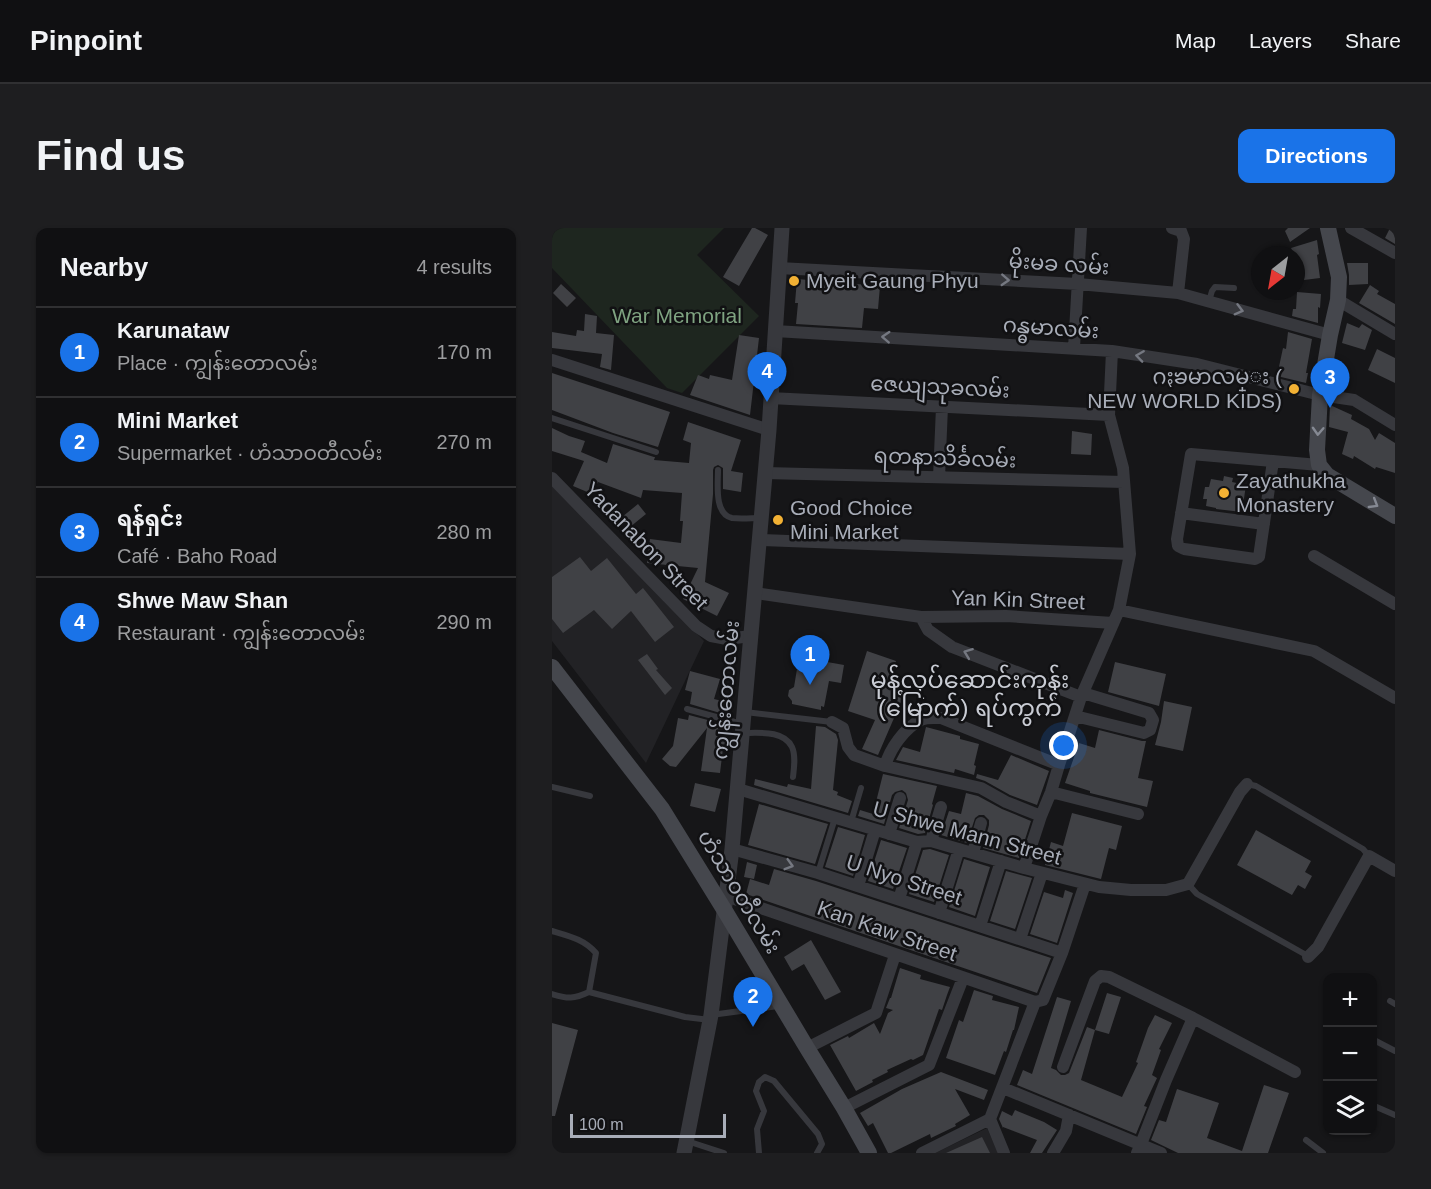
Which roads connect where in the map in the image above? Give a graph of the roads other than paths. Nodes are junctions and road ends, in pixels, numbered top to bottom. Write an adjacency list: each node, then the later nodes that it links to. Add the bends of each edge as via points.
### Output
1 (782, 228): 7 (street, ကျွန်းတောလမ်း)
2 (1081, 228): 8 (street)
3 (1172, 228): 10 (street, via 1181,231 1184,239)
4 (1328, 228): 11 (main road, via 1339,277)
5 (1351, 228): 6 (street)
6 (1395, 253)
7 (779, 268): 8 (street, မိုးမခ လမ်း, one-way to 8); 13 (street, ကျွန်းတောလမ်း)
8 (1078, 284): 10 (street, မိုးမခ လမ်း); 16 (street)
9 (1234, 288): 12 (lane, via 1215,287)
10 (1178, 293): 12 (street, မိုးမခ လမ်း)
11 (1338, 300): 14 (street); 15 (main road)
12 (1209, 301): 15 (street, မိုးမခ လမ်း, one-way to 15)
13 (775, 331): 16 (street, ဂန္ဓမာလမ်း, one-way to 13); 20 (street, ကျွန်းတောလမ်း)
14 (1395, 334)
15 (1330, 335): 19 (main road)
16 (1074, 348): 17 (street, ဂန္ဓမာလမ်း)
17 (1112, 351): 19 (street, ဂန္ဓမာလမ်း, one-way to 17, via 1197,364); 22 (street)
18 (552, 360): 25 (street)
19 (1320, 395): 24 (street, ဂန္ဓမာလမ်း, via 1354,400); 28 (main road, one-way to 28)
20 (770, 398): 21 (street, ဇေယျသုခလမ်း); 25 (street, ကျွန်းတောလမ်း)
21 (942, 407): 22 (street, ဇေယျသုခလမ်း); 31 (street)
22 (1109, 415): 33 (street)
23 (552, 418): 26 (lane)
24 (1395, 425)
25 (769, 430): 30 (street, ကျွန်းတောလမ်း)
26 (656, 452)
27 (1273, 461): 28 (street); 34 (street, via 1191,454); 37 (street)
28 (1319, 465): 35 (main road, one-way to 35, via 1327,475)
29 (718, 470): 36 (lane, via 719,508 724,514 730,518)
30 (765, 473): 31 (street, ရတနာသိင်္ခလမ်း); 36 (street, ကျွန်းတောလမ်း)
31 (939, 477): 33 (street, ရတနာသိင်္ခလမ်း)
32 (552, 478): 46 (street, Yadanabon Street, via 696,626 711,636 726,639)
33 (1124, 482): 39 (street)
34 (1181, 513): 37 (street); 37 (street, via 1178,546 1255,559 1259,556)
35 (1395, 516)
36 (761, 519): 38 (street, ကျွန်းတောလမ်း)
37 (1264, 524)
38 (759, 540): 39 (street); 41 (street, ကျွန်းတောလမ်း)
39 (1130, 554): 43 (street)
40 (1314, 556): 42 (street)
41 (755, 592): 44 (street, Yan Kin Street); 46 (street, ကျွန်းတောလမ်း)
42 (1395, 604)
43 (1119, 610): 45 (street); 49 (street, via 1314,651)
44 (921, 617): 45 (street, Yan Kin Street, via 1006,616); 48 (street, one-way to 44, via 952,647 928,630)
45 (1113, 623): 48 (street)
46 (752, 636): 53 (street, ကျွန်းတောလမ်း)
47 (552, 667): 87 (main road, ဟံသာဝတီလမ်း, via 662,809)
48 (1082, 695): 51 (street); 51 (street, via 1149,713 1153,720 1150,730 1144,733)
49 (1395, 698)
50 (687, 709): 53 (lane)
51 (1075, 716): 54 (street)
52 (832, 722): 53 (lane); 55 (street, via 843,728 854,755)
53 (743, 723): 56 (lane, via 785,738 794,756); 60 (street, ကျွန်းတောလမ်း)
54 (1059, 765): 55 (street, via 940,718 928,718 901,737); 61 (street)
55 (885, 766): 66 (street, via 981,788)
56 (793, 777)
57 (1246, 784): 77 (lane, via 1256,786); 84 (street)
58 (552, 787): 62 (lane)
59 (861, 788): 68 (lane)
60 (738, 789): 67 (street, U Shwe Mann Street); 74 (street, ကျွန်းတောလမ်း)
61 (1051, 792): 65 (street); 66 (street)
62 (590, 796)
63 (900, 798): 71 (street)
64 (941, 807): 72 (street)
65 (1138, 813)
66 (1041, 816): 79 (street)
67 (835, 818): 68 (street, U Shwe Mann Street); 81 (lane)
68 (851, 822): 70 (street, U Shwe Mann Street)
69 (981, 823): 76 (street)
70 (875, 830): 71 (street, U Shwe Mann Street); 85 (street)
71 (889, 834): 73 (street, U Shwe Mann Street)
72 (931, 841): 73 (street, U Shwe Mann Street); 75 (street, U Shwe Mann Street)
73 (917, 842): 86 (street)
74 (732, 849): 81 (street, U Nyo Street, one-way to 81); 87 (street, ကျွန်းတောလမ်း)
75 (959, 849): 76 (street, U Shwe Mann Street); 88 (street)
76 (973, 853): 78 (street, U Shwe Mann Street)
77 (1369, 855): 80 (street); 94 (street, via 1318,947)
78 (1001, 861): 79 (street, U Shwe Mann Street); 89 (street)
79 (1024, 868): 82 (street, U Shwe Mann Street)
80 (1395, 871)
81 (818, 873): 85 (street, U Nyo Street)
82 (1042, 873): 83 (street, U Shwe Mann Street); 91 (street)
83 (1085, 884): 84 (street, U Shwe Mann Street, via 1166,890); 92 (street)
84 (1188, 884): 94 (lane, via 1197,894)
85 (858, 886): 86 (street, U Nyo Street)
86 (899, 899): 88 (street, U Nyo Street)
87 (725, 903): 93 (street, Kan Kaw Street); 99 (main road, ဟံသာဝတီလမ်း); 101 (street, ကျွန်းတောလမ်း)
88 (939, 913): 89 (street, U Nyo Street)
89 (980, 926): 91 (street, U Nyo Street)
90 (552, 931): 96 (lane, via 577,938 596,953)
91 (1020, 939): 92 (street, U Nyo Street)
92 (1062, 953): 98 (street, via 1043,1000)
93 (895, 955): 95 (street, Kan Kaw Street); 103 (street, via 876,1013)
94 (1308, 957)
95 (963, 978): 98 (street, Kan Kaw Street); 109 (street, via 929,1065)
96 (589, 992): 97 (lane, via 576,998); 101 (lane, via 685,1017)
97 (552, 994)
98 (1035, 1002): 107 (street)
99 (782, 1005): 101 (lane); 103 (main road, ဟံသာဝတီလမ်း)
100 (1193, 1017): 105 (street, via 1109,976 1101,976 1095,981); 106 (street); 115 (street)
101 (711, 1018): 114 (street, ကျွန်းတောလမ်း)
102 (1377, 1042): 104 (lane)
103 (807, 1048): 109 (main road, ဟံသာဝတီလမ်း)
104 (1395, 1052)
105 (1063, 1067)
106 (1295, 1072)
107 (1003, 1088): 110 (street); 112 (street)
108 (1377, 1107): 111 (lane)
109 (844, 1108): 119 (main road, ဟံသာဝတီလမ်း)
110 (1069, 1115): 115 (street); 122 (street, via 1066,1131)
111 (1395, 1115)
112 (990, 1119): 120 (street); 121 (street)
113 (1306, 1140): 124 (lane)
114 (685, 1147): 116 (lane)
115 (1139, 1149): 123 (street)
116 (724, 1153)
117 (759, 1153): 118 (lane, via 757,1129 764,1111 756,1091 765,1077 774,1081 818,1134 822,1144)
118 (817, 1153)
119 (869, 1153)
120 (922, 1153)
121 (1004, 1153)
122 (1053, 1153)
123 (1161, 1153)
124 (1323, 1153)

